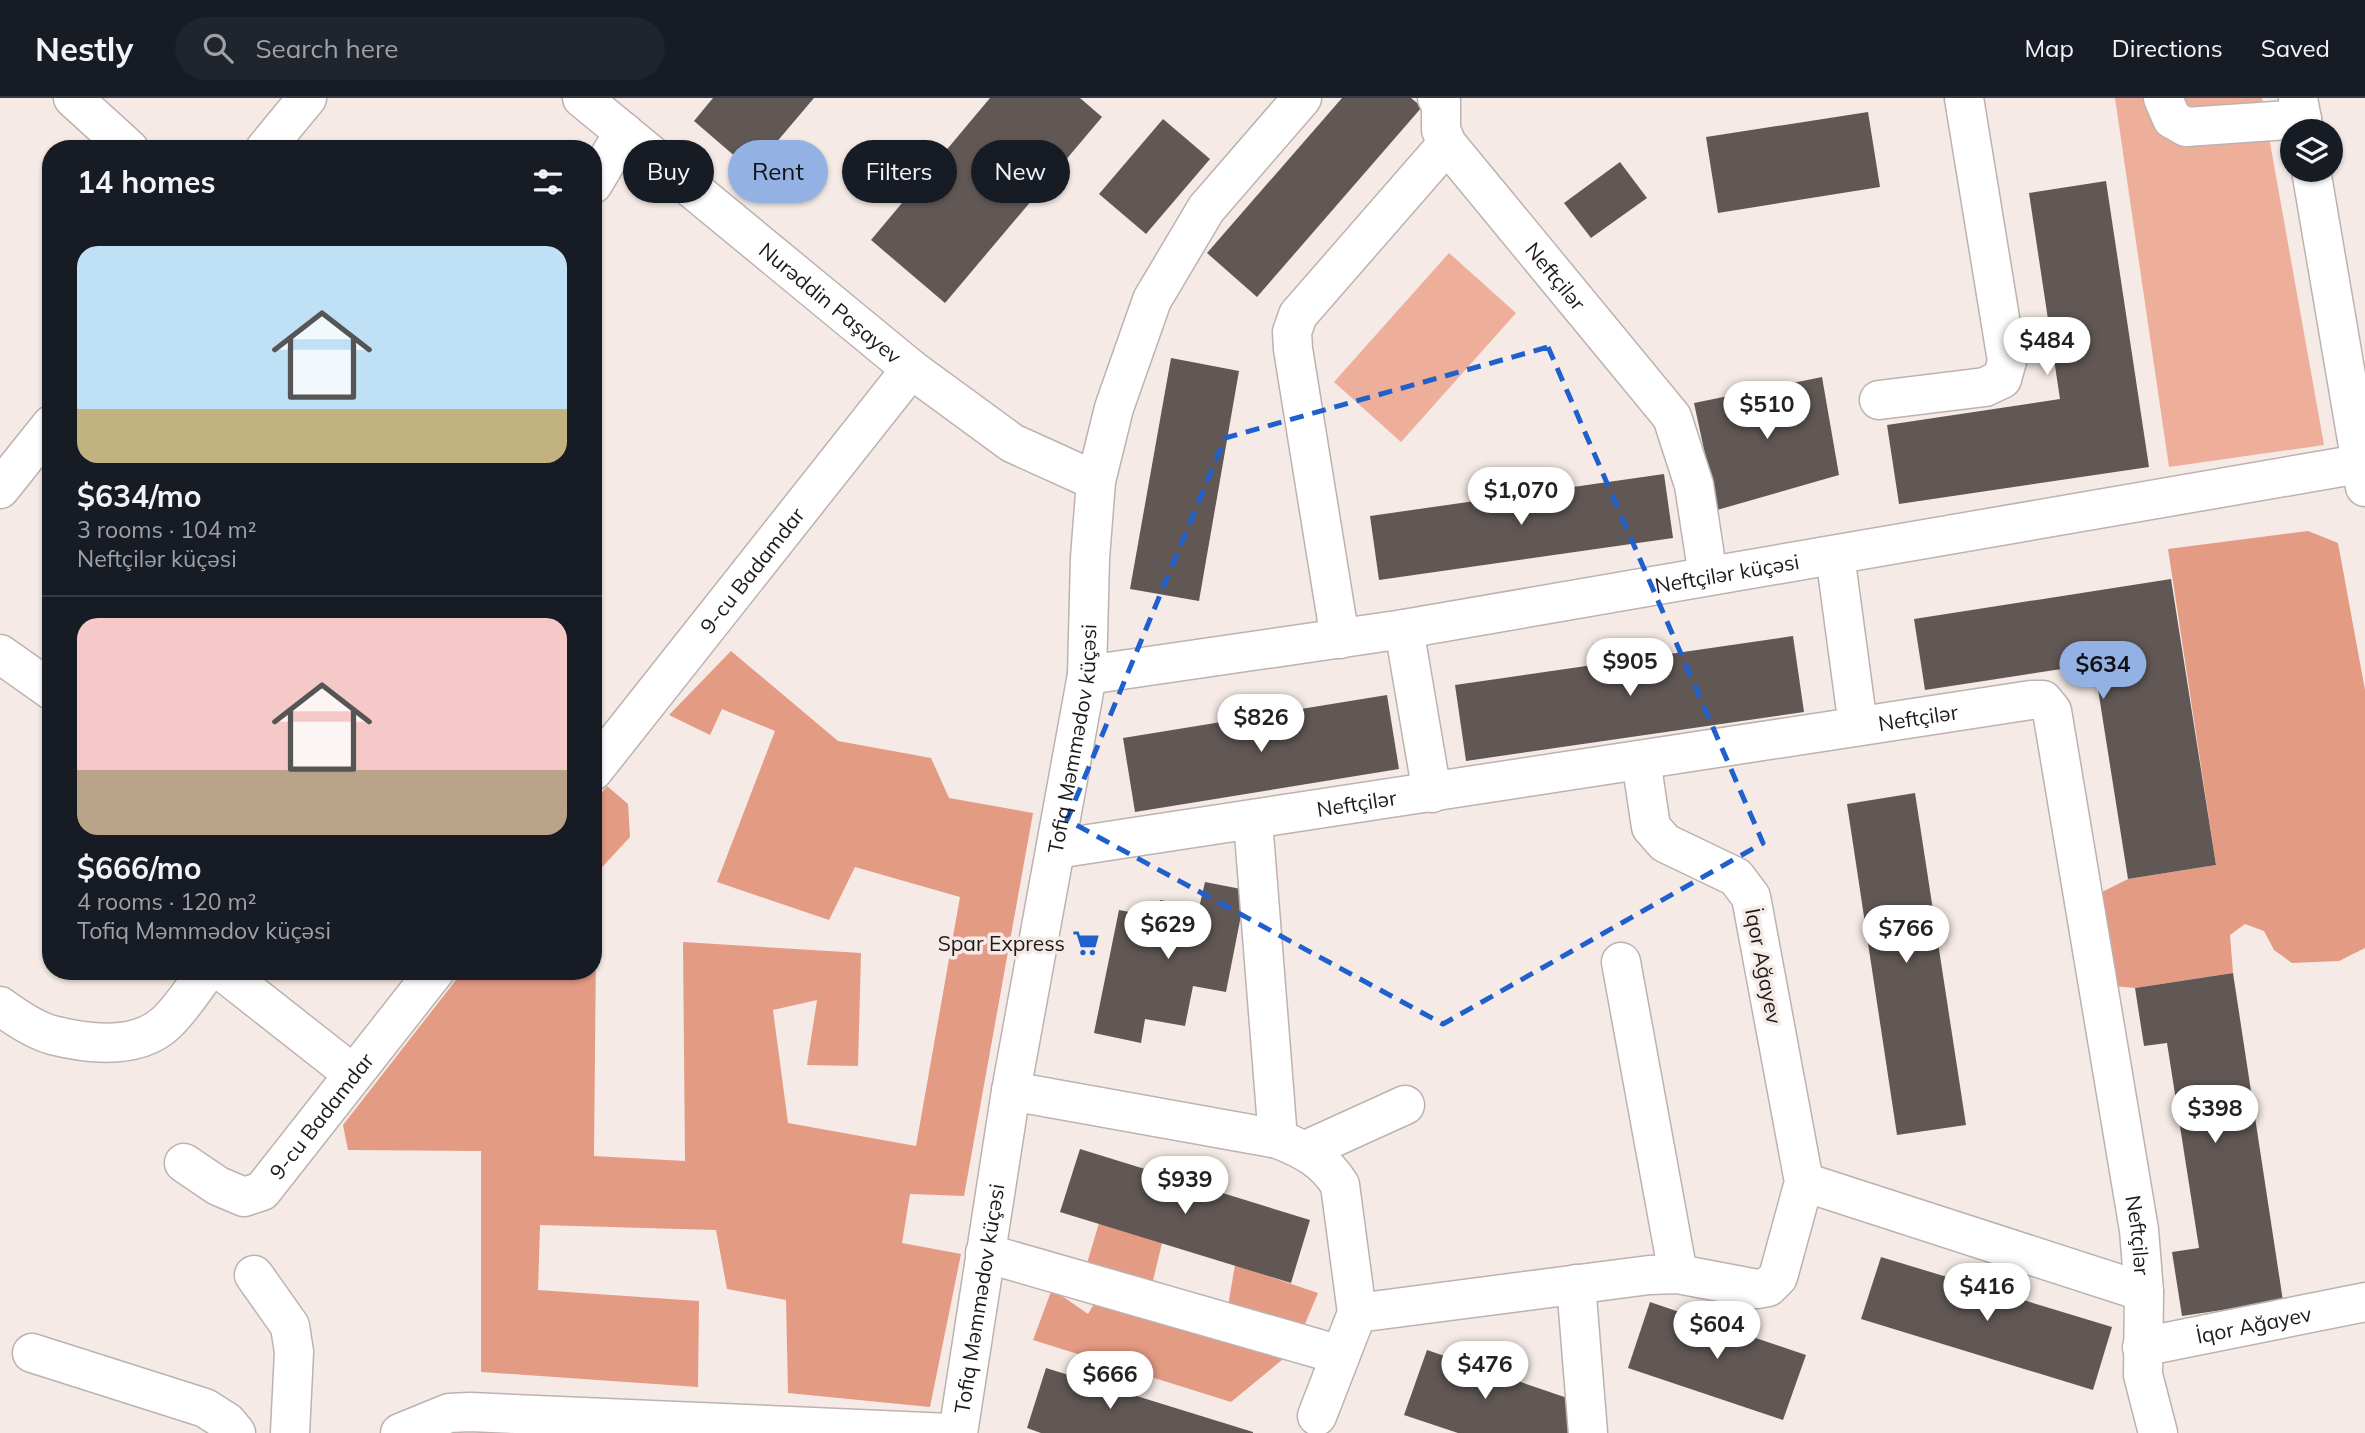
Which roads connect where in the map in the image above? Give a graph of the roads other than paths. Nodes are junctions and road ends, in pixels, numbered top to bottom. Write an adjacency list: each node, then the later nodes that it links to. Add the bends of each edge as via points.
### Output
1 (73, 98): 10 (street)
2 (307, 98): 11 (street)
3 (582, 98): 9 (street, Nurəddin Paşayev)
4 (1302, 98): 20 (street, Tofiq Məmmədov küçəsi, via 1206,209 1152,300 1114,408)
5 (1964, 98): 16 (street, via 2005,370 2002,379 1985,387)
6 (2163, 98): 8 (street, via 2172,119 2186,127)
7 (1441, 99): 12 (street, Neftçilər, via 1441,130)
8 (2302, 116)
9 (624, 132): 13 (street); 15 (street, Nurəddin Paşayev)
10 (119, 140)
11 (272, 140)
12 (1447, 144): 22 (street, Neftçilər, via 1672,417 1694,485); 24 (street, via 1298,315 1292,332)
13 (602, 169)
14 (2313, 182): 19 (street)
15 (911, 369): 20 (street, Nurəddin Paşayev, via 1012,443); 29 (street, 9-cu Badamdar)
16 (1879, 400)
17 (42, 434): 18 (street)
18 (5, 469)
19 (2364, 472): 21 (street, Neftçilər küçəsi)
20 (1096, 481): 26 (street, Tofiq Məmmədov küçəsi)
21 (1835, 555): 22 (street, Neftçilər küçəsi); 28 (street)
22 (1708, 576): 23 (street, Neftçilər küçəsi)
23 (1404, 629): 24 (street, Neftçilər küçəsi); 31 (street)
24 (1340, 639): 26 (street, Neftçilər küçəsi)
25 (0, 654): 27 (street)
26 (1087, 675): 33 (street, Tofiq Məmmədov küçəsi)
27 (42, 684)
28 (1858, 726): 30 (street, Neftçilər); 49 (street, Neftçilər, via 2031,700 2043,700 2052,711 2139,1230)
29 (602, 760)
30 (1642, 760): 31 (street, Neftçilər); 44 (street, İqor Ağayev, via 1651,827 1665,843 1736,877 1751,897)
31 (1432, 793): 32 (street, Neftçilər)
32 (1253, 821): 33 (street, Neftçilər); 42 (street)
33 (1056, 849): 40 (street, Tofiq Məmmədov küçəsi)
34 (1621, 962): 46 (street)
35 (200, 980): 38 (street, via 166,1023 146,1035 113,1044 51,1034)
36 (234, 980): 39 (street)
37 (428, 980): 39 (street, 9-cu Badamdar)
38 (0, 1006)
39 (354, 1074): 43 (street, 9-cu Badamdar, via 262,1191 244,1197)
40 (1011, 1091): 42 (street); 45 (street, Tofiq Məmmədov küçəsi)
41 (1405, 1105): 42 (street)
42 (1292, 1144): 51 (street, via 1331,1171 1339,1185)
43 (184, 1163)
44 (1804, 1182): 46 (street, İqor Ağayev, via 1778,1277 1768,1287 1757,1289); 49 (street)
45 (985, 1253): 54 (street); 60 (street, Tofiq Məmmədov küçəsi)
46 (1678, 1274): 48 (street, İqor Ağayev)
47 (254, 1275): 57 (street, via 290,1326 294,1352)
48 (1576, 1284): 51 (street, İqor Ağayev); 61 (street)
49 (2144, 1292): 52 (street, Neftçilər)
50 (2365, 1302): 52 (street, İqor Ağayev)
51 (1357, 1313): 54 (street)
52 (2142, 1347): 62 (street, Neftçilər, via 2143,1375)
53 (32, 1353): 56 (street, via 205,1408)
54 (1340, 1355): 55 (street)
55 (1317, 1416)
56 (236, 1433)
57 (290, 1433)
58 (400, 1433): 59 (street, via 449,1413 470,1412)
59 (949, 1433)
60 (958, 1433)
61 (1588, 1433)
62 (2158, 1433)

